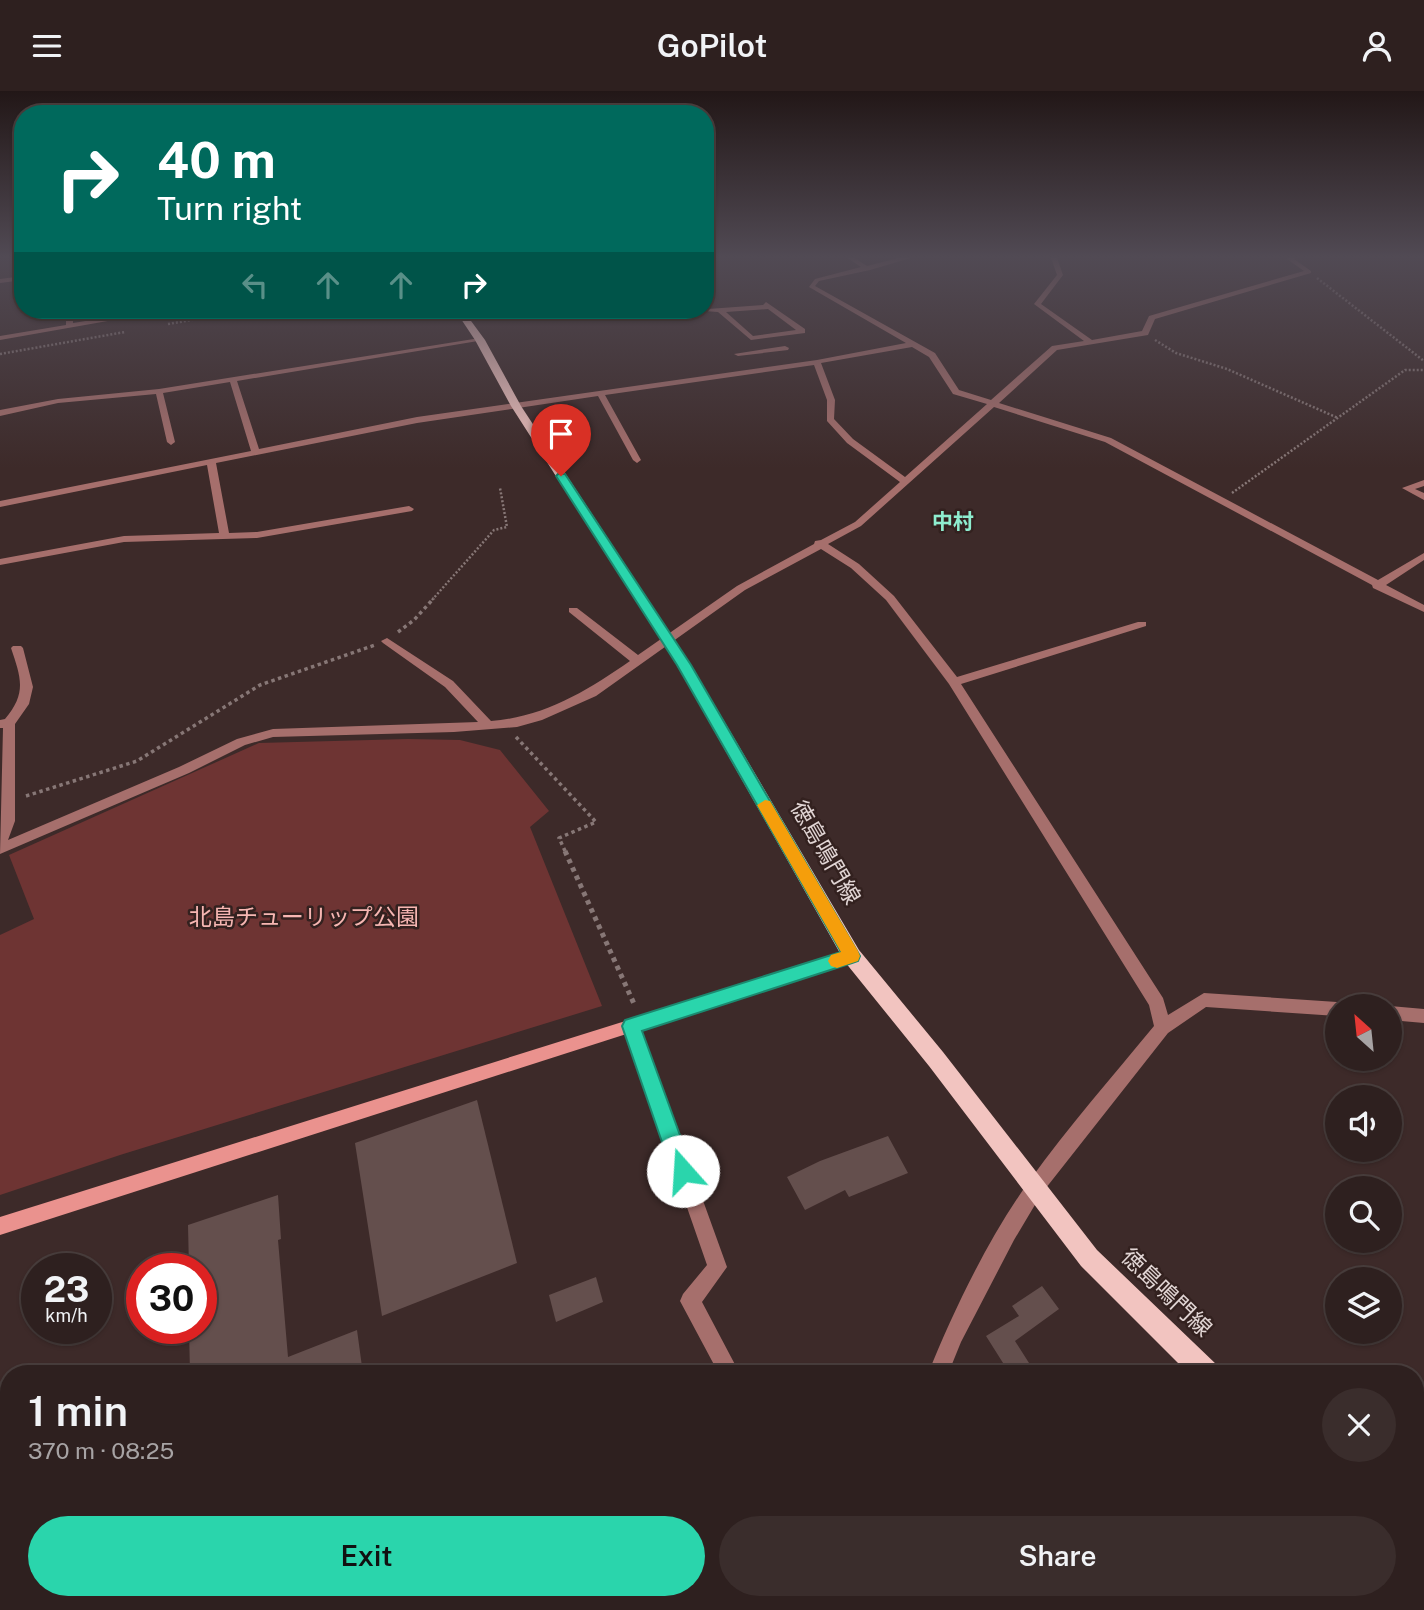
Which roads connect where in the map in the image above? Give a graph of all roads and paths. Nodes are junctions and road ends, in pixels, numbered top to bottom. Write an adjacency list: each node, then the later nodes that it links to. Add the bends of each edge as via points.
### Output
1 (70, 326): 11 (street)
2 (470, 326): 12 (main road, 徳島鳴門線)
3 (737, 326): 10 (street, via 751,338)
4 (795, 326): 10 (street, via 802,331)
5 (882, 326): 14 (street)
6 (1068, 326): 13 (street)
7 (1149, 326): 9 (street)
8 (1379, 326): 17 (path)
9 (1145, 333): 13 (street); 27 (path, via 1176,353 1227,369)
10 (773, 335): 15 (street)
11 (0, 338)
12 (480, 340): 21 (street); 25 (main road, 徳島鳴門線)
13 (1091, 342): 24 (street, via 1055,348)
14 (914, 344): 18 (street); 24 (street, via 932,355 956,392)
15 (785, 348): 16 (street); 19 (street)
16 (738, 354)
17 (1424, 361)
18 (817, 362): 19 (street); 32 (street, via 831,400 830,419 850,441)
19 (802, 365): 23 (street)
20 (1424, 372): 27 (path, via 1405,370)
21 (233, 380): 22 (street); 29 (street)
22 (159, 391): 26 (street, via 58,401); 28 (street)
23 (600, 393): 25 (street); 30 (street)
24 (993, 403): 32 (street); 36 (street, via 1108,440)
25 (516, 406): 29 (street); 47 (main road, 徳島鳴門線)
26 (0, 413)
27 (1338, 418): 36 (path)
28 (171, 442)
29 (256, 451): 31 (street)
30 (638, 460)
31 (211, 462): 37 (street); 39 (street)
32 (906, 482): 40 (street, via 858,524)
33 (1424, 483): 35 (street, via 1407,488)
34 (500, 488): 48 (path, via 507,527 494,530 414,620)
35 (1424, 497)
36 (1220, 502): 43 (street)
37 (0, 504)
38 (409, 509): 39 (street)
39 (225, 537): 42 (street, via 124,539)
40 (819, 543): 47 (street, via 741,588); 51 (street, via 855,566 890,598)
41 (1424, 556): 43 (street)
42 (0, 562)
43 (1377, 586): 44 (street)
44 (1424, 609)
45 (573, 610): 50 (street)
46 (1142, 624): 51 (street)
47 (668, 640): 50 (street); 58 (main road, 徳島鳴門線)
48 (387, 641): 54 (street, via 449,684); 55 (path, via 260,685 137,761)
49 (17, 648): 52 (street, via 28,681 24,706)
50 (638, 661): 53 (street, via 592,693 538,717)
51 (954, 682): 63 (street, via 1157,1003)
52 (5, 724): 55 (street)
53 (503, 724): 54 (street); 62 (path, via 596,822 559,838)
54 (488, 725): 57 (street, via 273,733 241,742)
55 (8, 802): 56 (street, via 8,821)
56 (0, 843)
57 (0, 849)
58 (852, 956): 62 (street); 64 (main road, 徳島鳴門線)
59 (1325, 1008): 63 (street, via 1204,1000)
60 (1402, 1014): 61 (street)
61 (1424, 1016)
62 (637, 1024): 65 (street); 66 (street, via 717,1268 690,1301)
63 (1162, 1028): 64 (street)
64 (1036, 1188): 67 (street, via 1007,1233); 68 (main road, 徳島鳴門線, via 1089,1258)
65 (0, 1226)
66 (725, 1365)
67 (942, 1365)
68 (1199, 1365)

